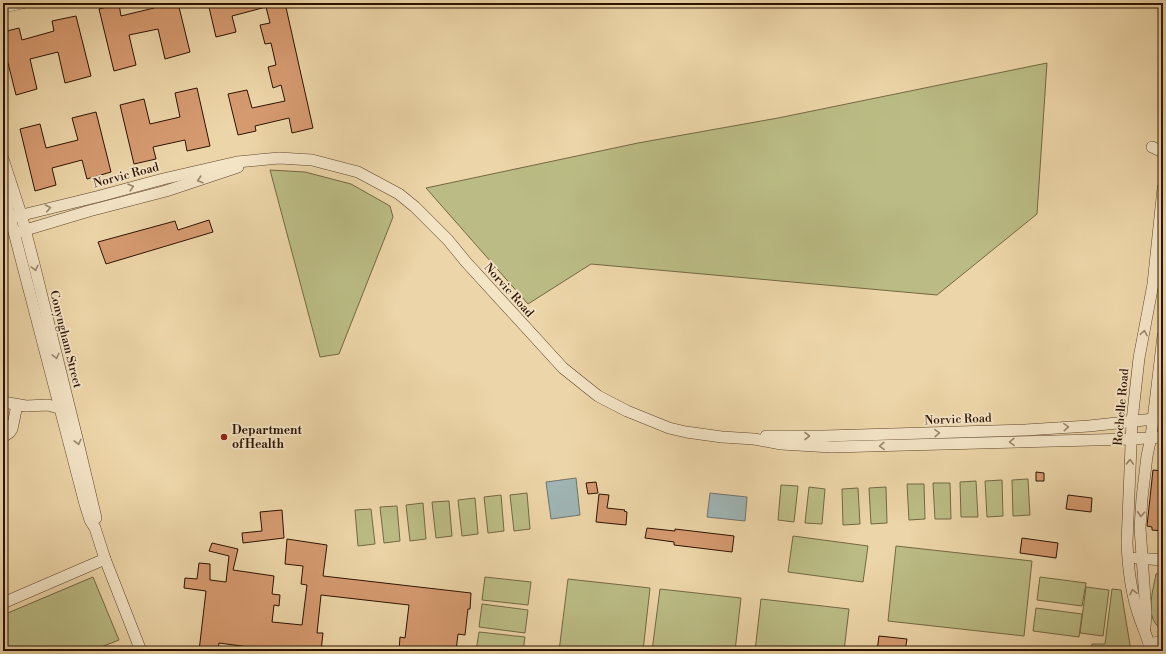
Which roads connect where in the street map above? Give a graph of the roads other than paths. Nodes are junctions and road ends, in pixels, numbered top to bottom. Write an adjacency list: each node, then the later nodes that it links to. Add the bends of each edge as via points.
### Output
1 (22, 3): 2 (street)
2 (3, 7)
3 (1163, 144): 4 (street, via 1152,147)
4 (1163, 152)
5 (3, 159): 9 (street, Conyngham Street)
6 (249, 162): 9 (street, Norvic Road, one-way to 6, via 186,173 237,162); 10 (street, Norvic Road, one-way to 10, via 166,191); 20 (street, Norvic Road, via 279,158 312,160 358,172 400,194 448,240 563,368 598,396 626,411 668,428 722,437)
7 (1163, 188): 16 (street, Rochelle Road, one-way to 7)
8 (3, 190): 9 (street, Conyngham Street)
9 (16, 216): 10 (street, Conyngham Street)
10 (20, 232): 12 (street, Conyngham Street)
11 (1163, 336): 15 (street, Rochelle Road)
12 (59, 401): 14 (street, via 30,406); 24 (street, Conyngham Street, via 81,491)
13 (3, 402): 14 (street)
14 (17, 405): 18 (street, via 12,429)
15 (1158, 418): 16 (street, Norvic Road); 19 (street, Rochelle Road)
16 (1132, 421): 20 (street, Norvic Road, one-way to 16, via 772,436 1025,430); 21 (street, Rochelle Road)
17 (1163, 437): 19 (street, Norvic Road)
18 (3, 438)
19 (1151, 438): 21 (street, Norvic Road); 23 (street, Rochelle Road, one-way to 23, via 1142,498)
20 (754, 439): 21 (street, Norvic Road, one-way to 20, via 832,447 781,444)
21 (1131, 439): 22 (street, Rochelle Road, one-way to 21)
22 (1127, 558): 23 (street); 27 (street, Rochelle Road, one-way to 22, via 1136,605)
23 (1142, 558): 25 (street); 27 (street, Rochelle Road)
24 (105, 559): 26 (street); 30 (street, Conyngham Street)
25 (1163, 560)
26 (3, 603)
27 (1145, 629): 29 (street, Rochelle Road)
28 (1163, 641): 29 (street)
29 (1150, 648)
30 (141, 651)

